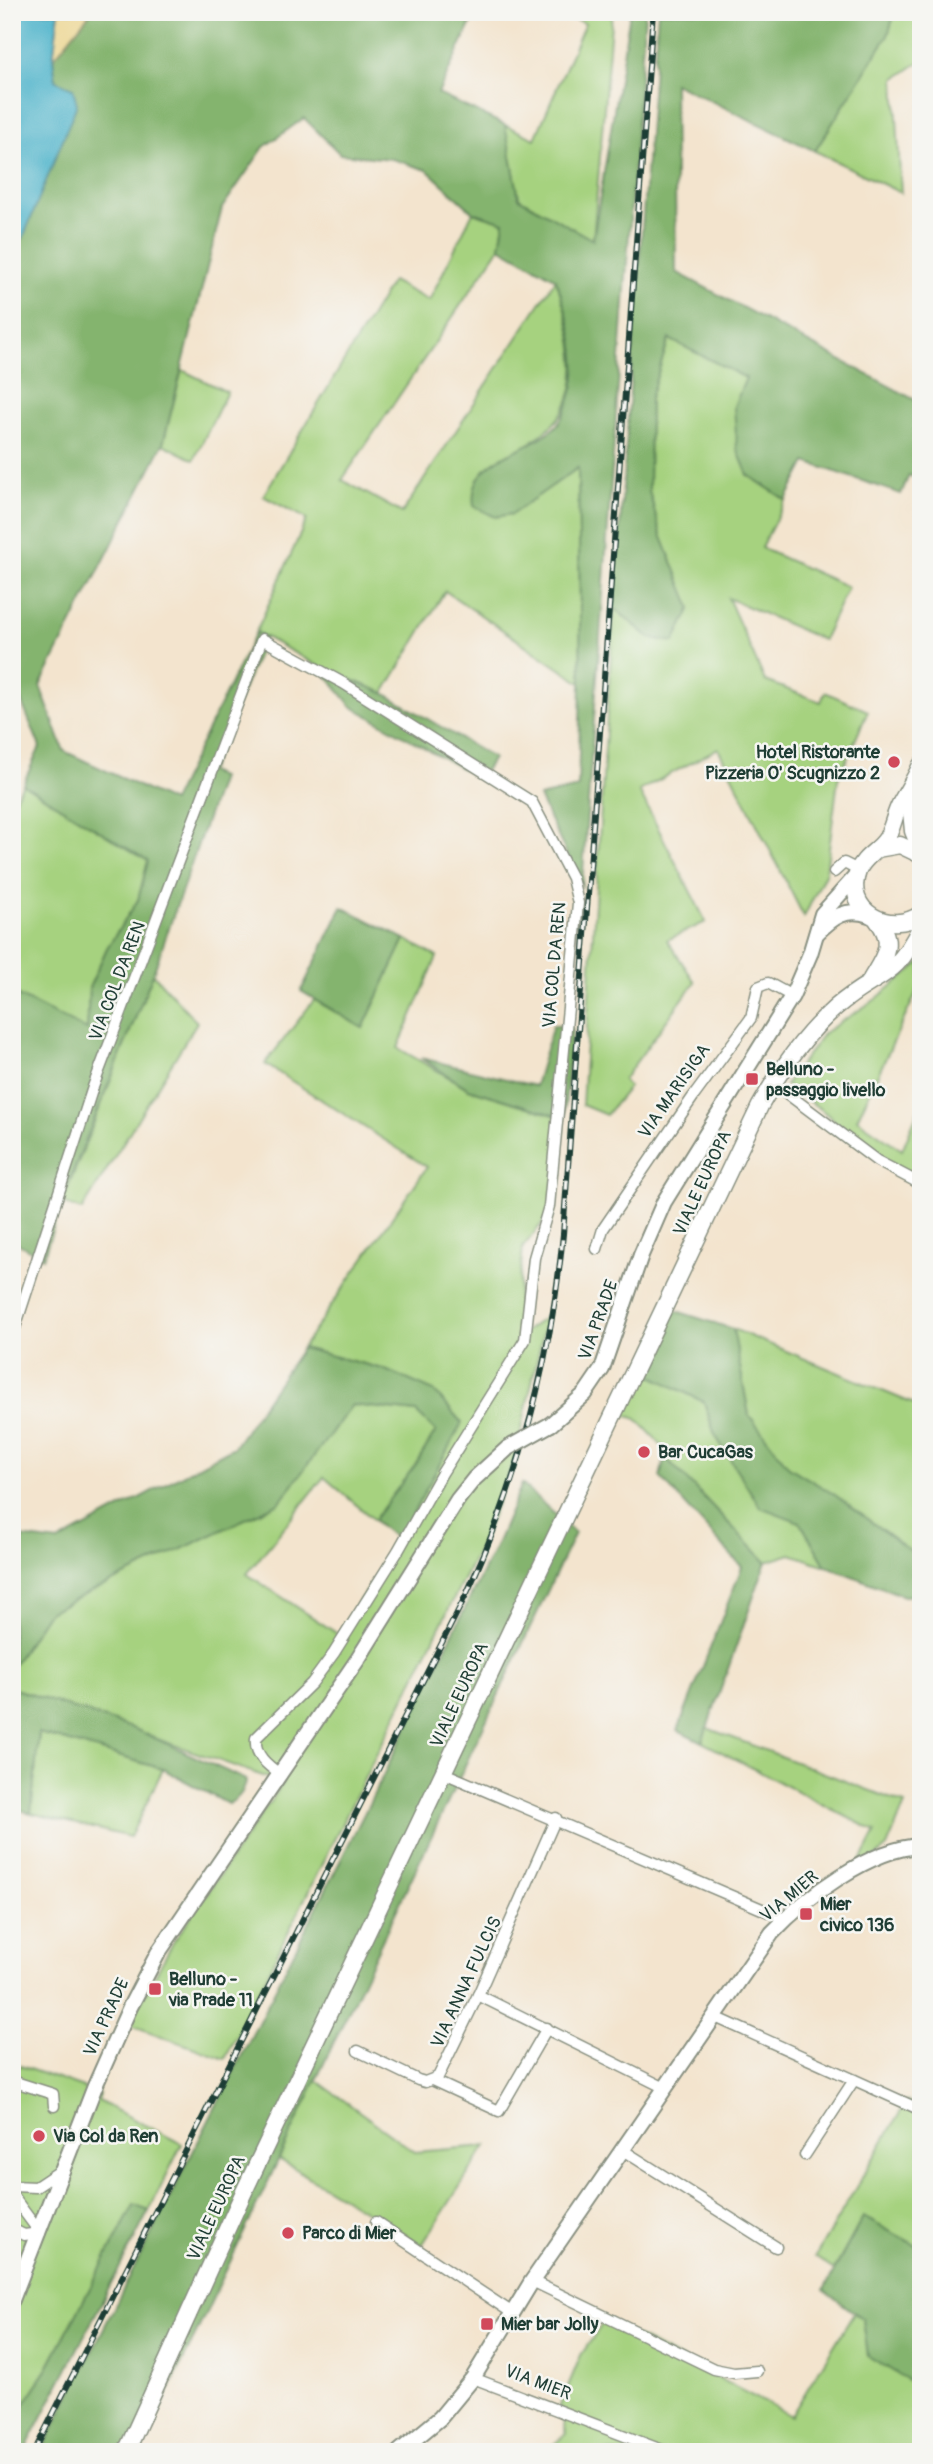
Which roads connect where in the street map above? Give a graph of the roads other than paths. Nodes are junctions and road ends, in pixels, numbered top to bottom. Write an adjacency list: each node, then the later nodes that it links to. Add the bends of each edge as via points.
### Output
1 (921, 765): 2 (main road)
2 (909, 790): 3 (main road); 4 (main road)
3 (877, 849): 4 (main road, via 900,845); 6 (main road)
4 (921, 853)
5 (834, 872): 6 (street, via 844,863)
6 (857, 872): 8 (main road, via 858,896); 10 (main road, VIA PRADE, via 826,908)
7 (921, 914): 8 (main road, via 906,923 891,924)
8 (873, 917): 10 (main road, via 846,912); 11 (main road, VIALE EUROPA, via 884,929 888,944 886,957)
9 (921, 926): 11 (main road, VIALE EUROPA, via 895,967)
10 (816, 934): 12 (main road, VIA PRADE)
11 (868, 984): 13 (main road, VIALE EUROPA, via 811,1029)
12 (792, 996): 15 (street, VIA MARISIGA, via 768,984 758,987 751,1018 603,1229); 18 (main road, VIA PRADE, bridge, via 658,1215 602,1369 585,1394 551,1424 508,1448 458,1499)
13 (773, 1083): 14 (street, via 859,1149); 17 (main road, VIALE EUROPA)
14 (921, 1184)
15 (597, 1249)
16 (12, 1337): 18 (street, VIA COL DA REN, via 93,1087 262,639 443,744 532,802 572,878 578,904 549,1206 530,1286 525,1340 398,1552 312,1683 256,1738 255,1749)
17 (444, 1773): 19 (street); 45 (main road, VIALE EUROPA, via 242,2196)
18 (281, 1775): 34 (main road, VIA PRADE, via 158,1953 130,2007)
19 (556, 1818): 21 (street); 22 (street, VIA ANNA FULCIS)
20 (921, 1846): 21 (main road, VIA MIER, via 898,1849 865,1863)
21 (785, 1919): 23 (main road, VIA MIER)
22 (478, 1994): 24 (street); 26 (street, VIA ANNA FULCIS, via 442,2071)
23 (713, 2016): 27 (street); 29 (main road, VIA MIER)
24 (547, 2028): 26 (street, via 499,2111); 29 (street)
25 (358, 2051): 26 (street, via 418,2080)
26 (432, 2080)
27 (854, 2080): 31 (street); 33 (street)
28 (12, 2081): 30 (street, via 53,2094)
29 (663, 2087): 32 (main road, VIA MIER)
30 (54, 2106)
31 (921, 2110)
32 (621, 2149): 39 (street); 40 (main road, VIA MIER)
33 (806, 2155)
34 (65, 2165): 35 (street, via 55,2177); 38 (main road, VIA PRADE)
35 (13, 2194): 38 (street)
36 (376, 2222): 42 (street)
37 (12, 2229): 38 (street, via 24,2235)
38 (40, 2233): 41 (main road, VIA PRADE)
39 (776, 2247)
40 (532, 2281): 42 (main road, VIA MIER); 43 (street, via 714,2369 734,2374)
41 (12, 2300)
42 (511, 2312): 44 (main road, VIA MIER)
43 (757, 2371)
44 (473, 2378): 46 (main road, VIA MIER, via 440,2418); 47 (street, VIA MIER)
45 (126, 2452)
46 (399, 2452)
47 (667, 2452)

